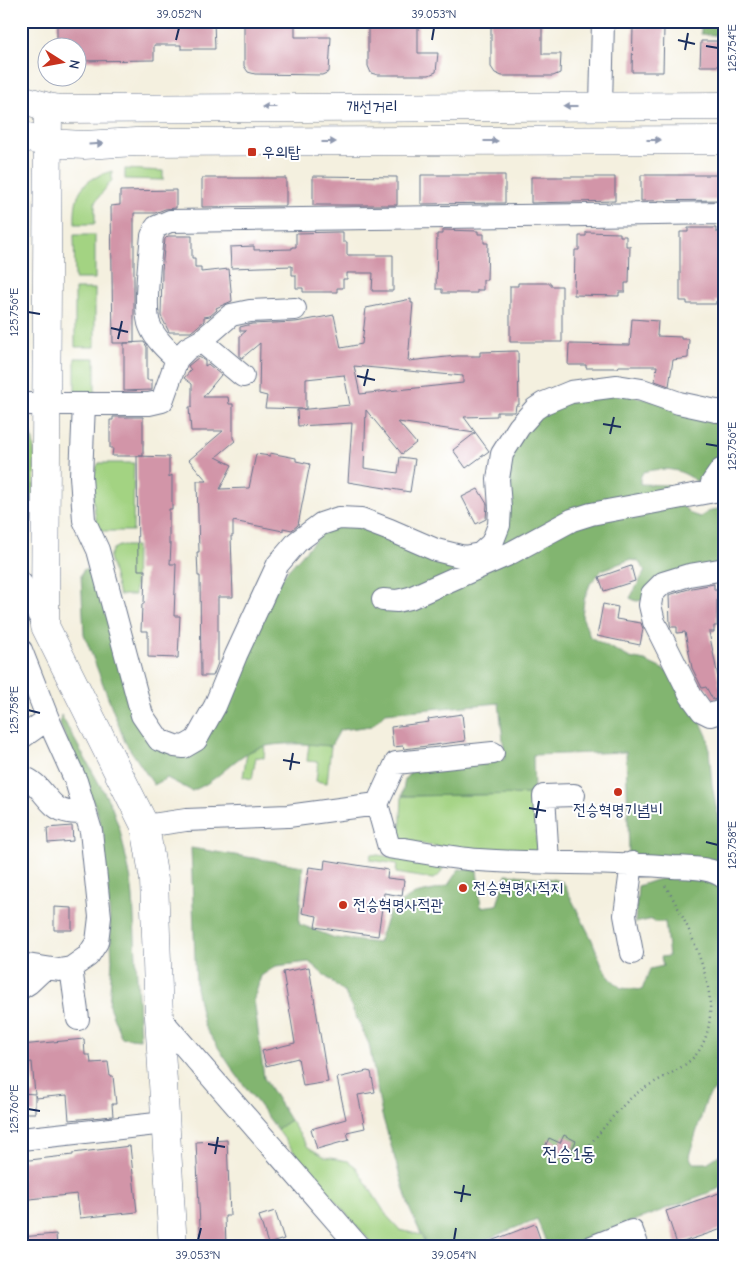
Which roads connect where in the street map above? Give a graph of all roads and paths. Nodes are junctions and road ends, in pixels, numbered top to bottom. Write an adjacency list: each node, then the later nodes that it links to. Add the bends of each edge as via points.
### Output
1 (603, 21): 3 (street)
2 (21, 99): 5 (main road, 개선거리)
3 (601, 106): 4 (main road, 개선거리); 5 (main road, 개선거리, one-way to 5)
4 (725, 106)
5 (48, 107): 8 (main road)
6 (21, 136): 8 (main road)
7 (725, 140): 8 (main road, one-way to 7)
8 (47, 143): 14 (main road)
9 (725, 215): 12 (street, via 170,221 156,227 152,236 147,304 149,325)
10 (295, 310): 11 (street, via 239,312)
11 (201, 341): 12 (street, via 188,348); 13 (street)
12 (177, 360): 15 (street, via 162,401)
13 (243, 376)
14 (34, 404): 15 (street); 23 (main road)
15 (84, 404): 19 (street, via 81,476 84,520 98,550 142,715 159,740 175,746 184,747 196,740 215,706 278,564 297,542 322,524 339,518 361,520 436,550 464,557)
16 (725, 411): 19 (street, via 716,412 617,386 571,392 544,403 519,427 502,454 498,479 499,525)
17 (725, 470): 18 (street, via 721,470 712,483)
18 (718, 490): 19 (street, via 591,514)
19 (490, 554): 22 (street, via 410,598)
20 (725, 569): 25 (street, via 663,583 652,594 650,605 654,622 691,696 702,711 710,715)
21 (21, 583): 23 (street)
22 (383, 600)
23 (45, 626): 33 (main road)
24 (21, 650): 26 (street)
25 (725, 710)
26 (48, 720): 27 (street); 32 (street, via 76,781)
27 (21, 738)
28 (493, 753): 31 (street, via 396,763)
29 (21, 777): 32 (street, via 42,789 55,806 71,813)
30 (574, 795): 34 (street, via 544,796)
31 (377, 804): 33 (street, via 288,816 186,820); 34 (street, via 389,847 478,860)
32 (86, 813): 40 (street, via 91,831 100,917 97,942 88,956)
33 (145, 826): 42 (main road, via 154,880)
34 (548, 862): 35 (street)
35 (643, 864): 36 (street, via 701,870); 37 (street, via 626,915); 46 (path, via 658,875 682,916 706,978 710,1002 708,1029 695,1055 682,1067 639,1092)
36 (725, 878)
37 (632, 953)
38 (21, 964): 39 (street)
39 (45, 968): 40 (street); 41 (street)
40 (71, 968): 43 (street)
41 (21, 988)
42 (159, 1017): 44 (main road); 48 (street)
43 (78, 1019)
44 (166, 1123): 45 (street); 47 (main road)
45 (21, 1139)
46 (590, 1144)
47 (173, 1247)
48 (359, 1247)
49 (592, 1247): 50 (street, via 632,1231)
50 (638, 1247)

